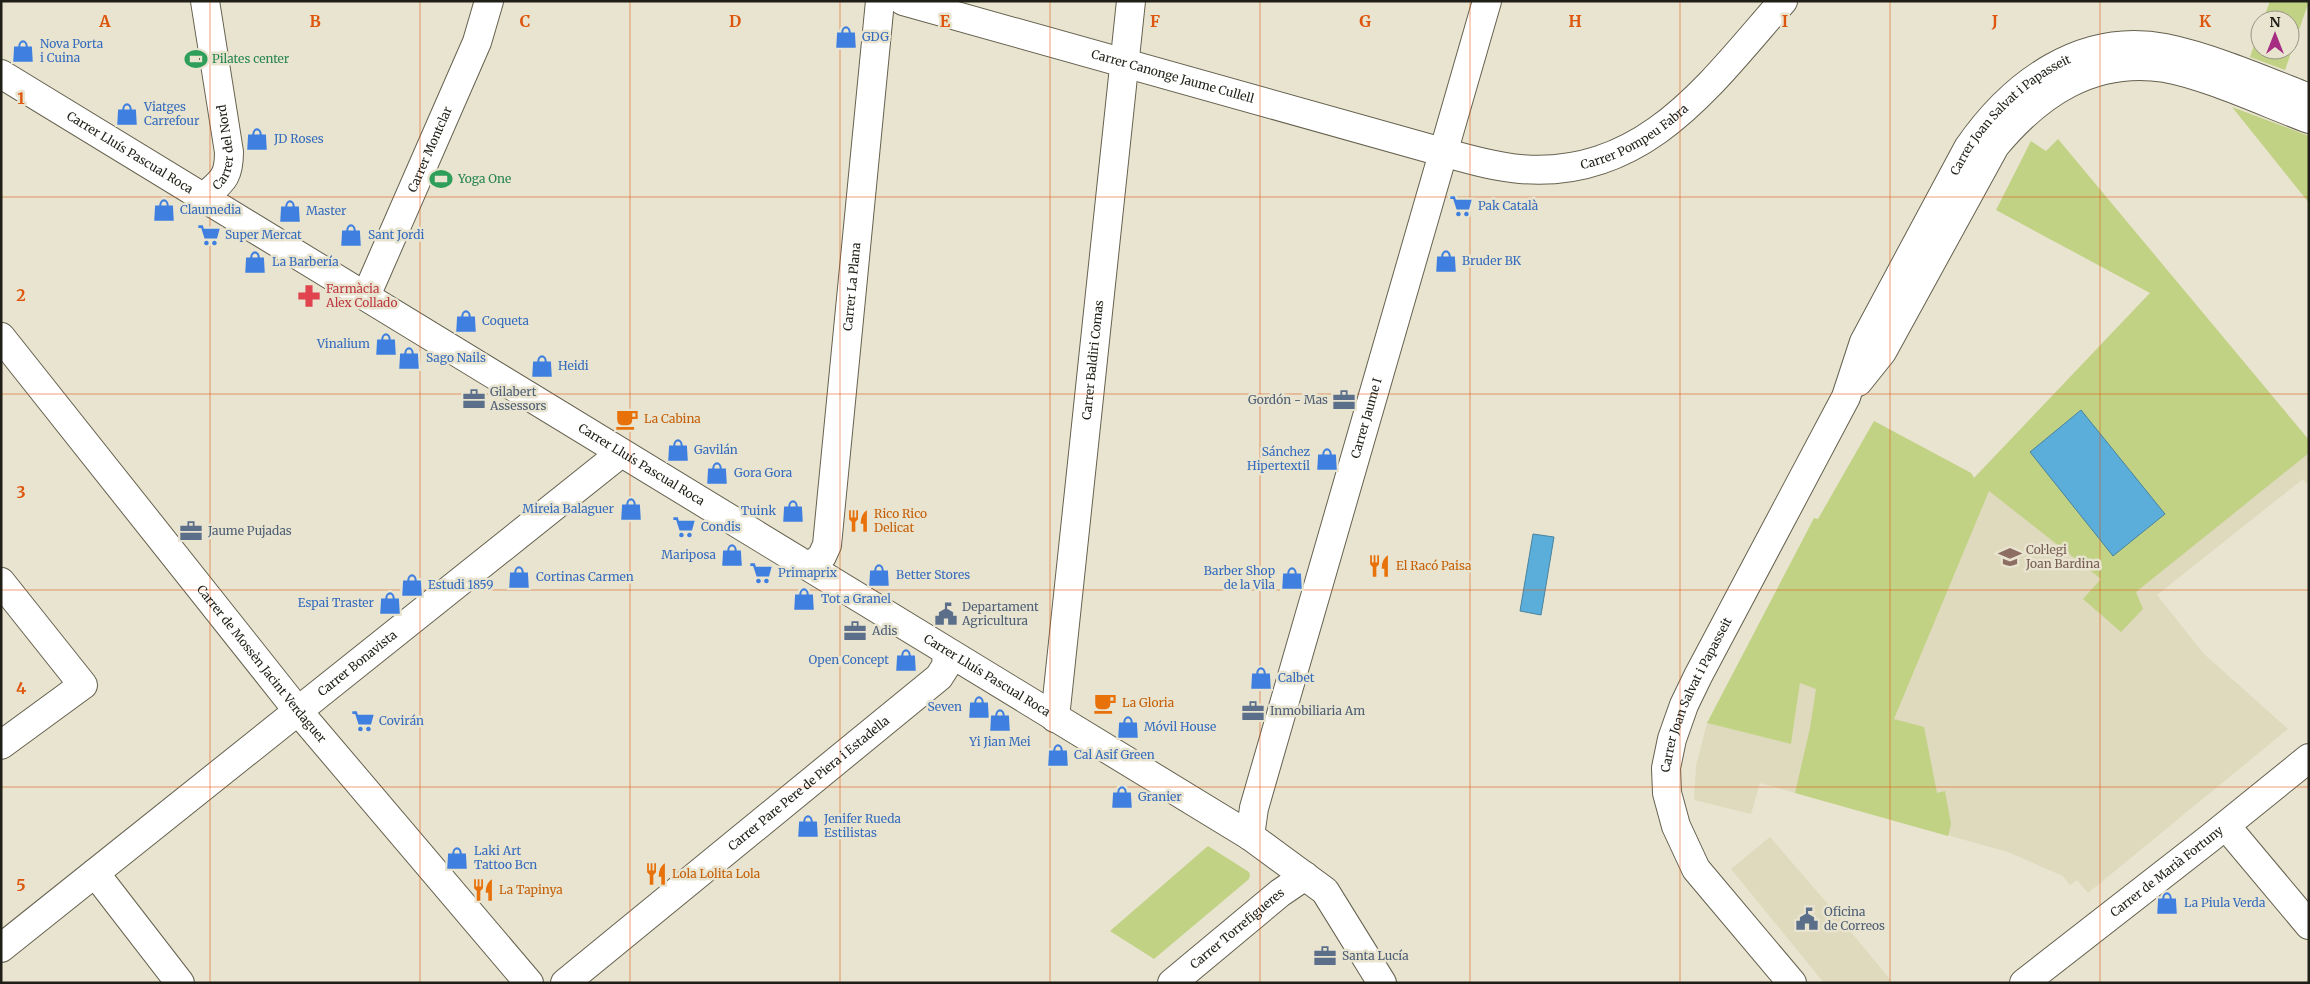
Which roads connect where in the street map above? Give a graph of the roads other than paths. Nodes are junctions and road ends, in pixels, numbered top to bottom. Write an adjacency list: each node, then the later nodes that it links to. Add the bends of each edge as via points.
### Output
1 (205, 1): 13 (street, Carrer del Nord, via 229,165 225,179)
2 (489, 1): 14 (street, Carrer Montclar, via 477,42)
3 (880, 1): 18 (street, Carrer La Plana, via 828,545)
4 (903, 1): 8 (street, Carrer Canonge Jaume Cullell)
5 (1131, 1): 8 (street, Carrer Baldiri Comas)
6 (1487, 1): 12 (street, Carrer Jaume I)
7 (1783, 1): 12 (street, Carrer Pompeu Fabra, via 1670,122 1616,155 1588,164 1520,170)
8 (1125, 62): 12 (street, Carrer Canonge Jaume Cullell); 22 (street, Carrer Baldiri Comas)
9 (1, 74): 13 (street, Carrer Lluís Pascual Roca)
10 (2309, 98): 16 (street, Carrer Joan Salvat i Papasseit, via 2164,48 2100,49 2073,56 2049,68 1998,108 1968,148 1864,342)
11 (2309, 119): 16 (street, Carrer Joan Salvat i Papasseit, via 2165,68 2122,67 2075,78 2043,98 1995,146 1882,352)
12 (1442, 152): 26 (street, Carrer Jaume I, via 1254,808)
13 (204, 197): 14 (street, Carrer Lluís Pascual Roca)
14 (366, 296): 17 (street, Carrer Lluís Pascual Roca)
15 (1, 336): 21 (street, Carrer de Mossèn Jacint Verdaguer)
16 (1846, 397): 36 (street, Carrer Joan Salvat i Papasseit, via 1684,705 1666,768 1667,793 1676,826 1696,869)
17 (621, 453): 18 (street, Carrer Lluís Pascual Roca); 21 (street, Carrer Bonavista)
18 (810, 567): 20 (street, Carrer Lluís Pascual Roca)
19 (1, 582): 23 (street, via 83,685)
20 (948, 653): 22 (street, Carrer Lluís Pascual Roca); 33 (street, Carrer Pare Pere de Piera i Estadella, via 946,666 939,677)
21 (298, 711): 27 (street, Carrer Bonavista); 32 (street, Carrer de Mossèn Jacint Verdaguer)
22 (1055, 718): 26 (street, Carrer Lluís Pascual Roca)
23 (1, 745)
24 (2309, 758): 25 (street, Carrer de Marià Fortuny)
25 (2226, 826): 29 (street); 37 (street, Carrer de Marià Fortuny)
26 (1250, 836): 28 (street, Carrer Lluís Pascual Roca)
27 (95, 873): 30 (street, Carrer Bonavista); 31 (street)
28 (1305, 876): 34 (street, Carrer Torrefigueres); 35 (street, Carrer Lluís Pascual Roca, via 1325,891)
29 (2309, 925)
30 (1, 948)
31 (180, 983)
32 (529, 983)
33 (565, 983)
34 (1172, 983)
35 (1382, 983)
36 (1792, 983)
37 (2024, 983)

